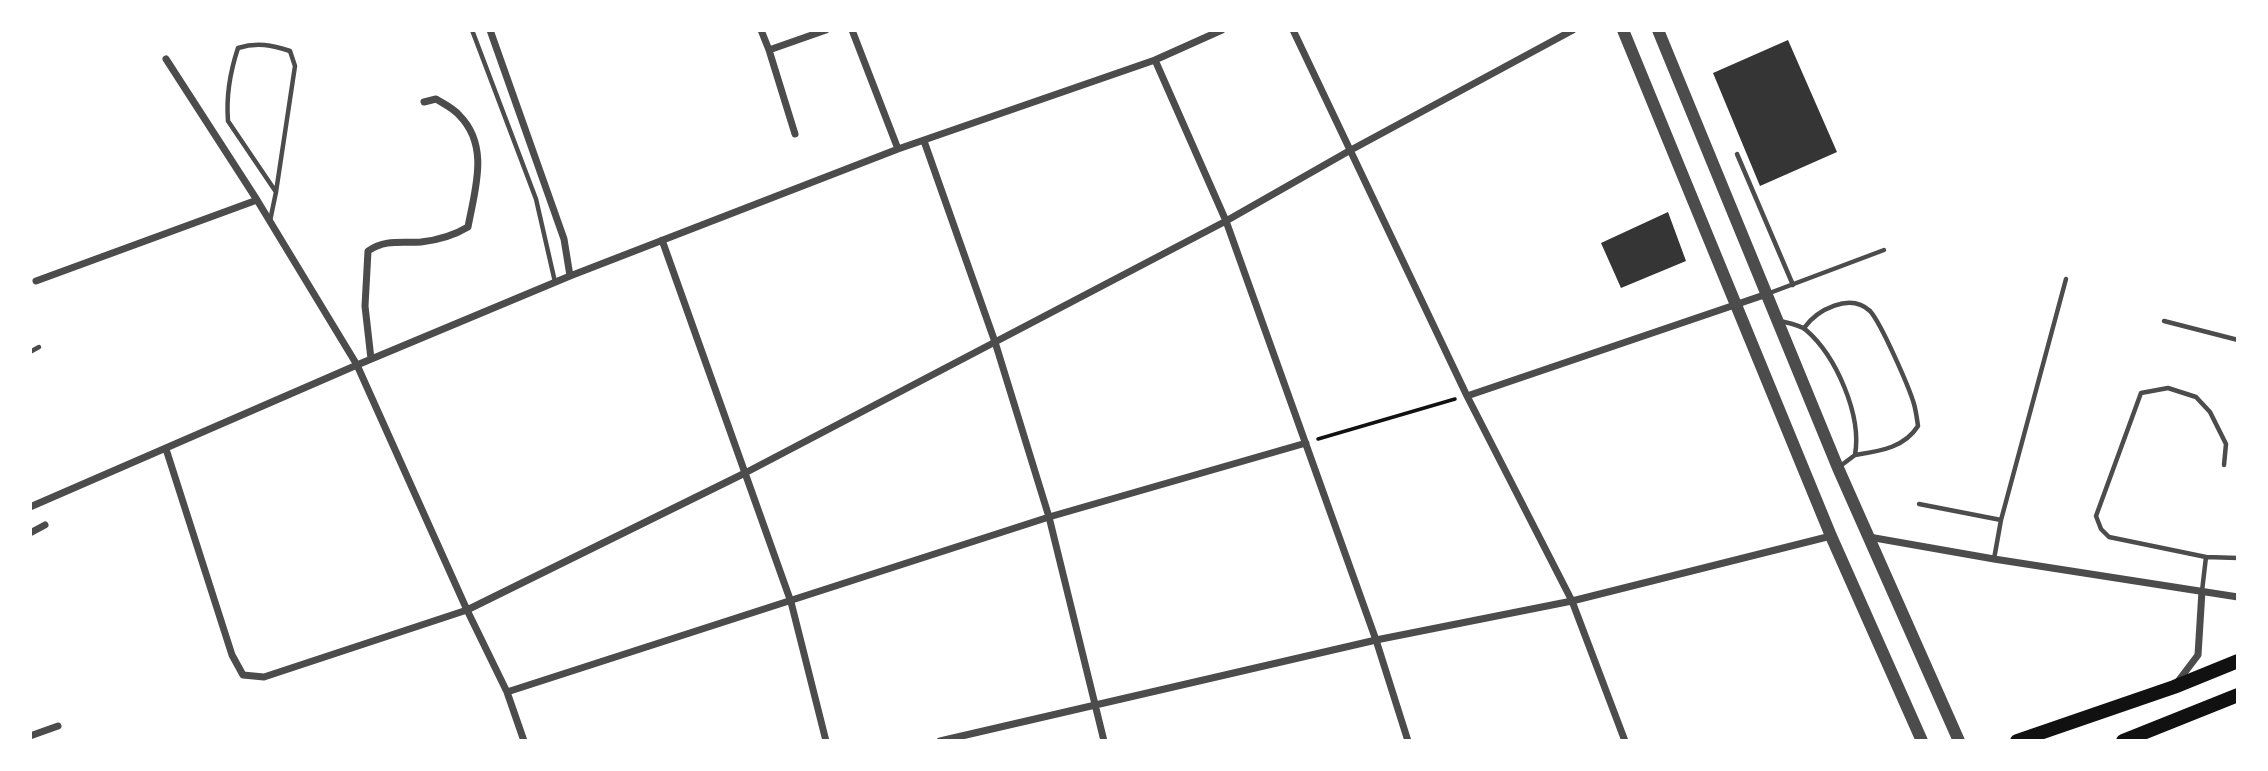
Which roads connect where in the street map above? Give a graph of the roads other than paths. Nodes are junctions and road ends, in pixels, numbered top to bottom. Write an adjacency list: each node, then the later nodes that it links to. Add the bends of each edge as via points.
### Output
1 (472, 30): 29 (lane, via 536,199)
2 (490, 30): 26 (street, via 564,239)
3 (761, 30): 11 (street)
4 (826, 30): 11 (street)
5 (852, 30): 17 (street)
6 (1222, 30): 13 (street)
7 (1293, 30): 18 (street)
8 (1573, 30): 18 (street)
9 (1623, 30): 32 (street)
10 (1658, 30): 31 (street)
11 (769, 50): 15 (street)
12 (166, 59): 21 (street)
13 (1156, 60): 16 (street); 22 (street)
14 (424, 102): 40 (street, via 436,99 458,113 471,131 479,155 476,188 468,227 452,236 379,244 368,251 365,306)
15 (795, 134)
16 (924, 141): 17 (street); 37 (street)
17 (898, 149): 24 (street)
18 (1349, 151): 22 (street); 42 (street)
19 (1737, 154): 30 (lane)
20 (276, 192): 20 (lane, via 295,66 290,51 250,44 238,48 231,69 228,121); 23 (lane)
21 (257, 200): 23 (street); 28 (street)
22 (1226, 221): 37 (street); 43 (street)
23 (270, 222): 41 (street)
24 (662, 240): 26 (street); 48 (street)
25 (1884, 250): 30 (lane)
26 (570, 276): 29 (street)
27 (2066, 279): 52 (lane)
28 (36, 281)
29 (555, 282): 40 (street)
30 (1793, 285): 31 (lane)
31 (1767, 294): 32 (street); 33 (street)
32 (1735, 306): 42 (street); 55 (street)
33 (1777, 320): 35 (lane); 47 (street)
34 (2164, 321): 36 (lane)
35 (1804, 328): 45 (lane, via 1832,362 1849,395 1856,428); 45 (lane, via 1826,308 1842,304 1860,305 1870,312 1914,405 1918,426 1912,436 1901,444)
36 (2238, 340)
37 (995, 342): 48 (street); 51 (street)
38 (40, 347): 39 (lane)
39 (30, 352)
40 (372, 359): 41 (street)
41 (357, 365): 44 (street); 64 (street)
42 (1467, 396): 62 (street)
43 (1306, 443): 51 (street); 65 (street)
44 (166, 449): 50 (street); 64 (street, via 232,655 243,674 264,677)
45 (1855, 455): 47 (lane)
46 (2224, 465): 57 (lane, via 2226,444 2210,412 2196,397 2168,388 2141,393 2096,516 2109,537)
47 (1838, 467): 56 (street)
48 (745, 473): 63 (street); 64 (street)
49 (1919, 504): 52 (lane)
50 (30, 507)
51 (1049, 517): 63 (street); 70 (street)
52 (2001, 520): 59 (lane)
53 (45, 525): 54 (street)
54 (30, 533)
55 (1831, 536): 62 (street); 80 (street)
56 (1868, 536): 59 (street); 81 (street)
57 (2206, 557): 58 (lane); 60 (lane)
58 (2238, 558)
59 (1994, 559): 60 (street)
60 (2202, 591): 61 (street); 67 (street, via 2198,655)
61 (2238, 597)
62 (1572, 601): 65 (street); 79 (street)
63 (791, 602): 68 (street); 75 (street)
64 (467, 610): 68 (street)
65 (1376, 640): 70 (street); 78 (street)
66 (2238, 661): 67 (main road)
67 (2174, 687): 82 (main road)
68 (507, 692): 74 (street)
69 (2238, 695): 73 (main road)
70 (1095, 705): 76 (street); 77 (street)
71 (58, 726): 72 (street)
72 (30, 736)
73 (2128, 740)
74 (524, 741)
75 (826, 741)
76 (940, 741)
77 (1104, 741)
78 (1408, 741)
79 (1625, 741)
80 (1922, 741)
81 (1959, 741)
82 (2017, 741)

